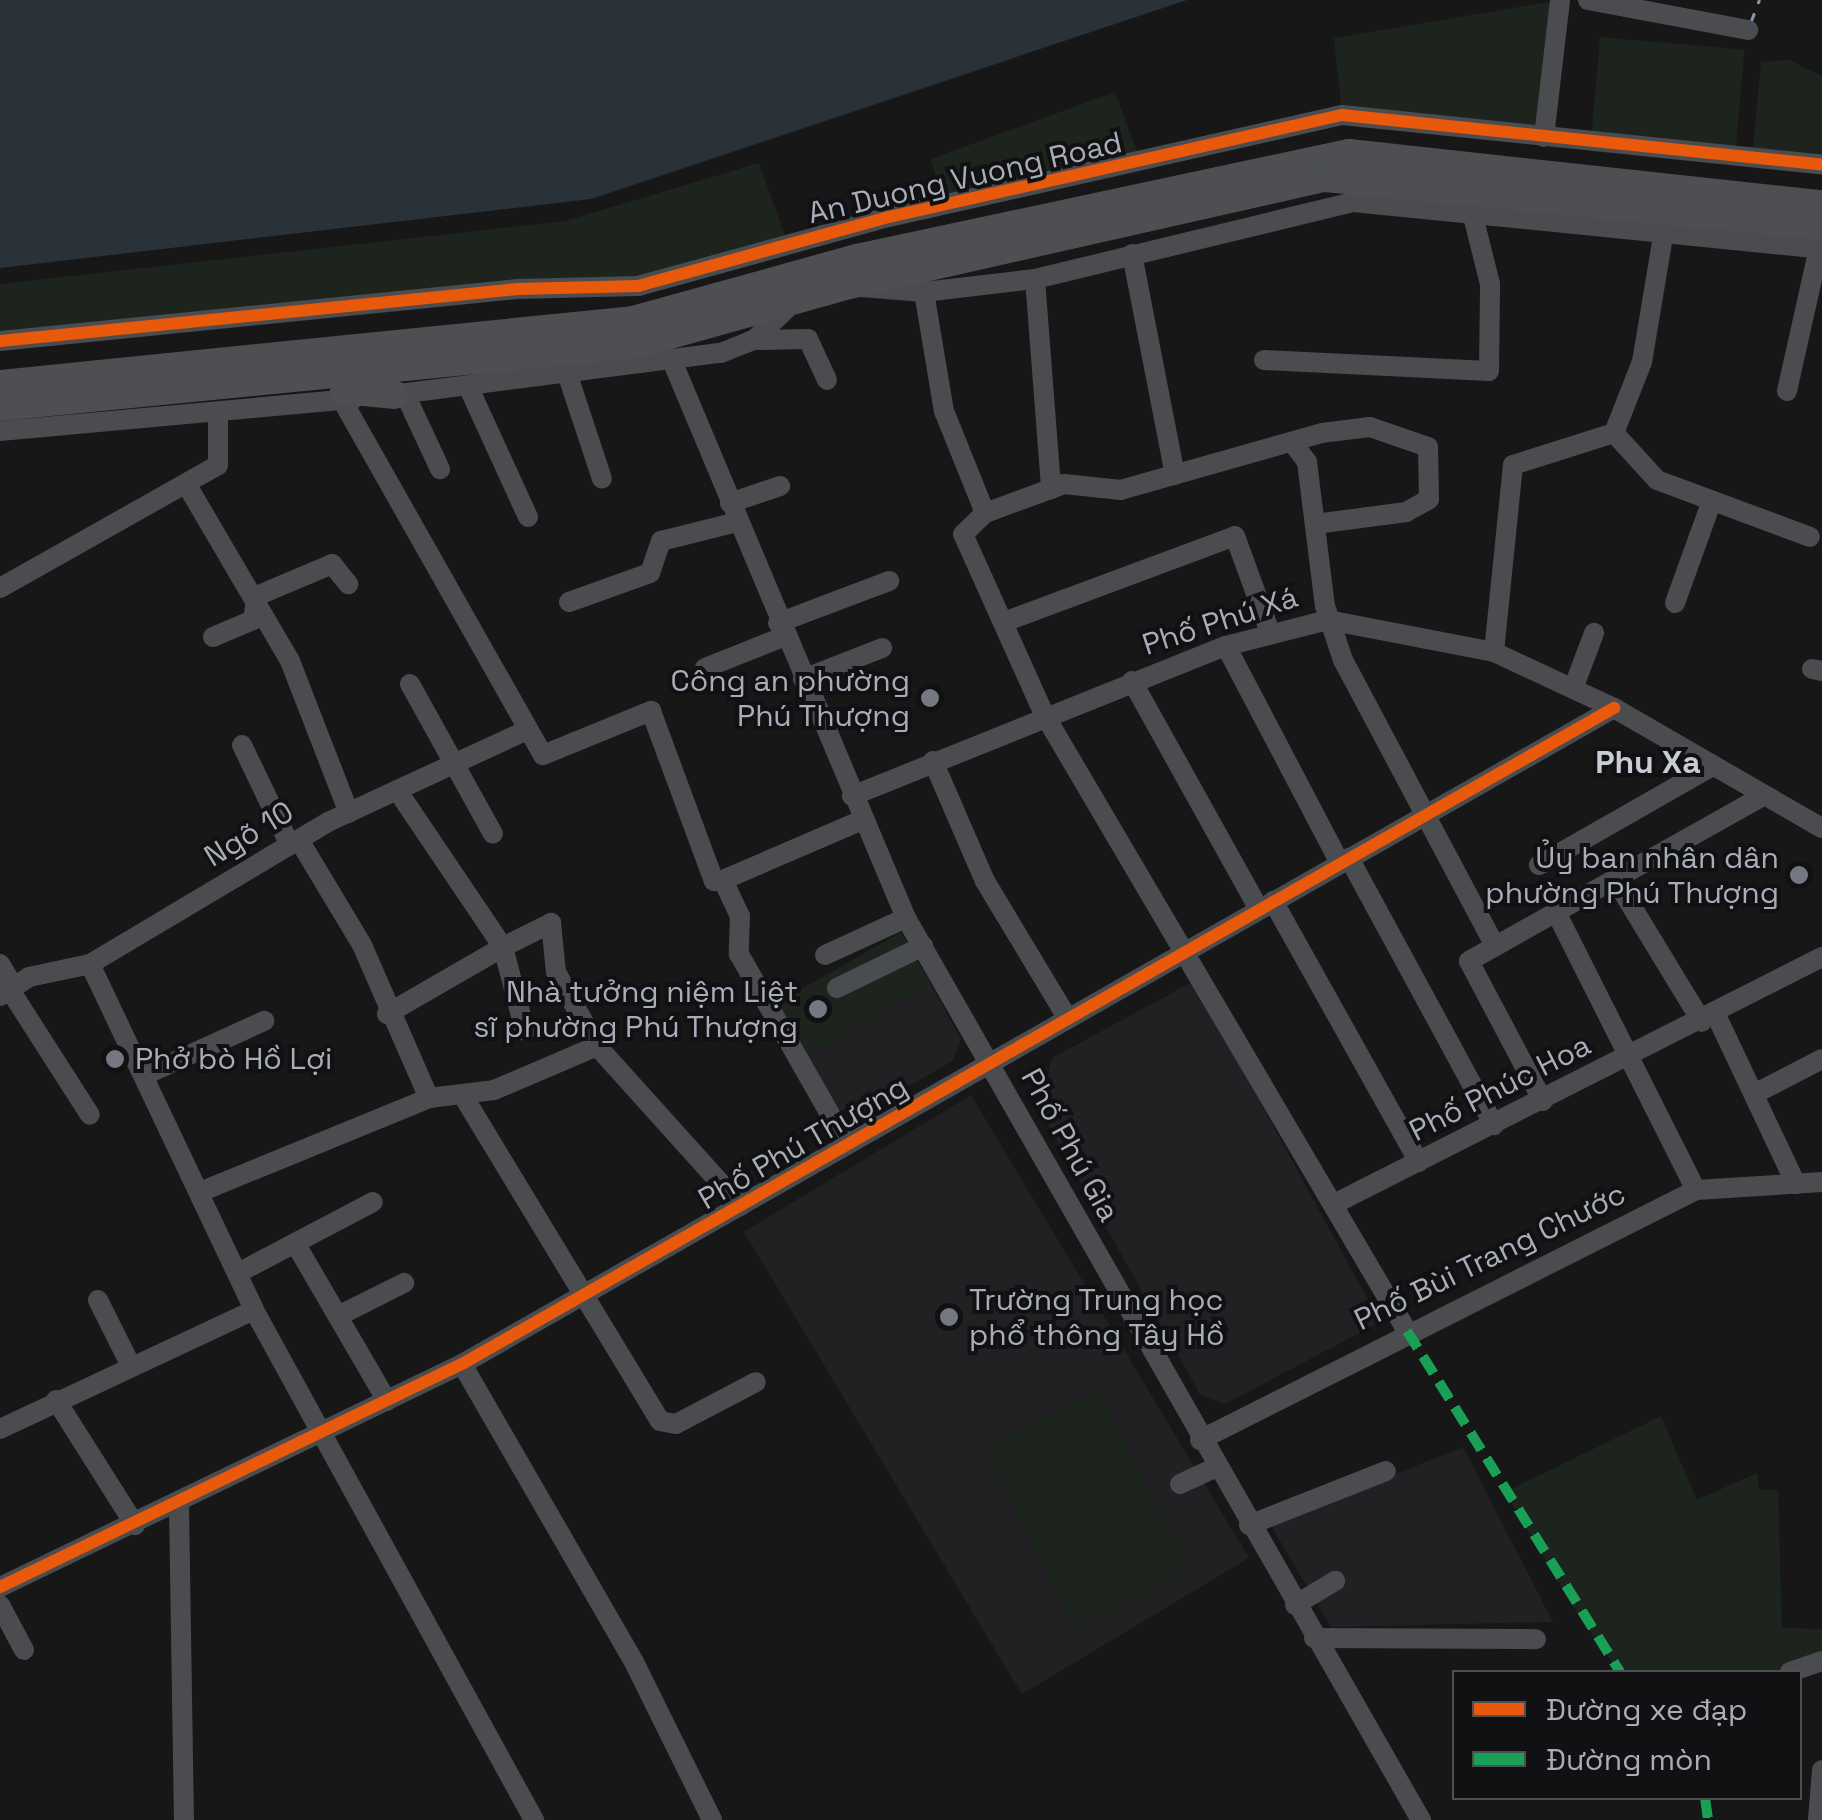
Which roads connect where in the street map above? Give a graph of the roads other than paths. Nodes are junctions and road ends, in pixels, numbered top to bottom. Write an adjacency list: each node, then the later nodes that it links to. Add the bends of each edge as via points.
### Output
1 (1560, 0): 4 (street)
2 (1588, 0): 3 (street)
3 (1748, 30)
4 (1544, 137): 5 (street, An Duong Vuong Road); 16 (street, An Duong Vuong Road, via 1342,115 889,217 638,286)
5 (1822, 165)
6 (1822, 204): 24 (main road, An Duong Vuong Road, via 1349,153 857,258 633,320)
7 (1473, 216): 8 (street, An Duong Vuong Road); 10 (street, An Duong Vuong Road, via 1353,202); 17 (street, via 1491,294 1486,373)
8 (1663, 236): 9 (street, An Duong Vuong Road); 31 (street, via 1642,362)
9 (1821, 241): 12 (main road, An Duong Vuong Road, via 1326,178); 25 (street)
10 (1132, 254): 11 (street, An Duong Vuong Road); 34 (street)
11 (1034, 279): 13 (street, An Duong Vuong Road); 38 (street)
12 (849, 285): 13 (street, An Duong Vuong Road); 14 (main road, An Duong Vuong Road)
13 (924, 292): 41 (street, via 944,412)
14 (798, 298): 15 (street, An Duong Vuong Road); 22 (main road, An Duong Vuong Road, via 638,344)
15 (754, 340): 18 (street, An Duong Vuong Road); 20 (street, via 808,340)
16 (0, 341)
17 (1264, 360)
18 (673, 363): 19 (street, An Duong Vuong Road); 40 (street, Phố Phú Gia)
19 (568, 376): 23 (street, An Duong Vuong Road); 35 (street)
20 (827, 380)
21 (0, 384): 24 (main road, An Duong Vuong Road)
22 (234, 384): 24 (main road, An Duong Vuong Road); 26 (main road, via 275,394)
23 (468, 386): 26 (street, An Duong Vuong Road); 42 (street)
24 (68, 390): 28 (main road, An Duong Vuong Road)
25 (1787, 390)
26 (400, 394): 27 (street, An Duong Vuong Road); 33 (street)
27 (342, 400): 29 (street, An Duong Vuong Road); 67 (street)
28 (0, 407)
29 (218, 413): 30 (street, An Duong Vuong Road); 37 (street, via 222,458)
30 (0, 431)
31 (1614, 434): 39 (street, via 1657,480); 59 (street, via 1513,465)
32 (1295, 446): 34 (street); 43 (street, via 1307,462); 43 (street, via 1370,427 1428,447 1429,498 1406,512)
33 (440, 469)
34 (1176, 475): 38 (street, via 1122,490)
35 (602, 479)
36 (780, 486): 40 (street)
37 (188, 487): 47 (street); 48 (street)
38 (1051, 489): 41 (street)
39 (1712, 500): 44 (street); 50 (street)
40 (733, 513): 49 (street, via 661,541 650,573); 53 (street, Phố Phú Gia)
41 (986, 513): 52 (street, via 963,534)
42 (528, 517)
43 (1315, 524): 51 (street)
44 (1810, 537)
45 (889, 582): 53 (street)
46 (348, 584): 48 (street, via 332,564)
47 (0, 588)
48 (255, 598): 56 (street, via 253,620); 75 (street)
49 (569, 602)
50 (1675, 603)
51 (1328, 620): 54 (street, Phố Phú Xá); 59 (street, Phố Phú Xá); 76 (street)
52 (1004, 622): 54 (street, via 1235,536); 66 (street)
53 (781, 630): 60 (street); 61 (street, Phố Phú Gia)
54 (1270, 632): 57 (street, Phố Phú Xá)
55 (1594, 632): 64 (street)
56 (213, 637)
57 (1226, 646): 62 (street, Phố Phú Xá); 81 (street)
58 (882, 648): 61 (street)
59 (1494, 652): 64 (street, Phố Phú Xá)
60 (705, 668)
61 (803, 679): 73 (street, Phố Phú Gia)
62 (1132, 681): 66 (street, Phố Phú Xá); 85 (street)
63 (410, 684): 70 (street)
64 (1573, 688): 65 (street, Phố Phú Xá)
65 (1614, 708): 71 (street, Phố Phú Xá); 76 (street, Phố Phú Thượng)
66 (1044, 714): 69 (street, Phố Phú Xá); 91 (street)
67 (523, 732): 70 (street, Ngõ 10); 84 (street, via 543,755 651,711 714,882)
68 (242, 745): 80 (street)
69 (934, 761): 73 (street, Phố Phú Xá); 100 (street, via 984,880)
70 (452, 765): 72 (street, Ngõ 10); 79 (street)
71 (1710, 767): 74 (street, Phố Phú Xá); 82 (street)
72 (397, 790): 75 (street, Ngõ 10); 90 (street)
73 (852, 796): 77 (street, Phố Phú Gia)
74 (1764, 796): 78 (street, Phố Phú Xá); 83 (street)
75 (349, 813): 80 (street, Ngõ 10)
76 (1428, 813): 81 (street, Phố Phú Thượng); 89 (street)
77 (862, 820): 84 (street); 87 (street, Phố Phú Gia)
78 (1822, 828)
79 (492, 834)
80 (294, 842): 95 (street, Ngõ 10); 98 (street, via 362,945)
81 (1344, 860): 85 (street, Phố Phú Thượng); 113 (street)
82 (1539, 865)
83 (1615, 879): 86 (street); 99 (street)
84 (722, 880): 114 (street, via 740,916 738,954)
85 (1266, 905): 91 (street, Phố Phú Thượng); 115 (street)
86 (1556, 912): 89 (street); 104 (street)
87 (906, 918): 88 (street, Phố Phú Gia); 92 (street)
88 (923, 946): 96 (street); 106 (street, Phố Phú Gia)
89 (1495, 946): 111 (street, via 1470,961)
90 (503, 948): 98 (street); 102 (street); 103 (street, via 551,922 556,972)
91 (1185, 950): 100 (street, Phố Phú Thượng); 121 (street)
92 (824, 955)
93 (1822, 956): 99 (street, Phố Phúc Hoa)
94 (0, 964): 97 (street)
95 (90, 964): 97 (street, Ngõ 10); 107 (street)
96 (837, 988)
97 (8, 991): 112 (street)
98 (387, 1014): 110 (street)
99 (1709, 1019): 104 (street, Phố Phúc Hoa); 109 (street)
100 (1068, 1020): 106 (street, Phố Phú Thượng)
101 (264, 1021): 107 (street)
102 (525, 1031)
103 (597, 1046): 108 (street); 122 (street)
104 (1627, 1057): 111 (street, Phố Phúc Hoa); 118 (street)
105 (1822, 1059): 109 (street)
106 (991, 1064): 114 (street, Phố Phú Thượng); 138 (street, Phố Phú Gia, via 1063,1174)
107 (145, 1075): 119 (street)
108 (462, 1094): 110 (street); 126 (street)
109 (1754, 1094): 117 (street)
110 (429, 1098): 119 (street)
111 (1543, 1101): 113 (street, Phố Phúc Hoa)
112 (90, 1115)
113 (1494, 1125): 115 (street, Phố Phúc Hoa)
114 (847, 1144): 122 (street, Phố Phú Thượng)
115 (1420, 1162): 121 (street, Phố Phúc Hoa)
116 (1822, 1182): 117 (street, Phố Bùi Trang Chước)
117 (1796, 1184): 118 (street, Phố Bùi Trang Chước)
118 (1696, 1190): 130 (street, Phố Bùi Trang Chước)
119 (200, 1192): 124 (street)
120 (374, 1202): 123 (street)
121 (1334, 1204): 130 (street)
122 (741, 1206): 126 (street, Phố Phú Thượng)
123 (298, 1248): 124 (street); 129 (street)
124 (240, 1272): 128 (street)
125 (404, 1283): 129 (street)
126 (583, 1298): 131 (street, Phố Phú Thượng); 133 (street, via 667,1426)
127 (98, 1300): 132 (street)
128 (254, 1310): 132 (street); 137 (street)
129 (338, 1316): 135 (street)
130 (1407, 1331): 138 (street, Phố Bùi Trang Chước)
131 (462, 1364): 135 (street, Phố Phú Thượng); 157 (street, via 634,1662)
132 (131, 1366): 134 (street)
133 (756, 1382)
134 (56, 1400): 136 (street); 144 (street)
135 (387, 1401): 137 (street, Phố Phú Thượng)
136 (3, 1422)
137 (322, 1431): 142 (street, Phố Phú Thượng); 156 (street)
138 (1200, 1440): 139 (street, Phố Phú Gia)
139 (1216, 1466): 141 (street); 143 (street, Phố Phú Gia)
140 (1386, 1470): 143 (street)
141 (1180, 1484)
142 (179, 1505): 144 (street, Phố Phú Thượng); 155 (street)
143 (1249, 1525): 148 (street, Phố Phú Gia)
144 (135, 1526): 146 (street, Phố Phú Thượng)
145 (1335, 1581): 148 (street)
146 (0, 1587)
147 (0, 1605): 151 (street)
148 (1295, 1605): 149 (street, Phố Phú Gia)
149 (1314, 1638): 150 (street); 158 (street, Phố Phú Gia)
150 (1536, 1639)
151 (24, 1650)
152 (1822, 1661): 153 (street)
153 (1796, 1670)
154 (1822, 1770): 159 (street)
155 (184, 1820)
156 (534, 1820)
157 (712, 1820)
158 (1422, 1820)
159 (1818, 1820)

